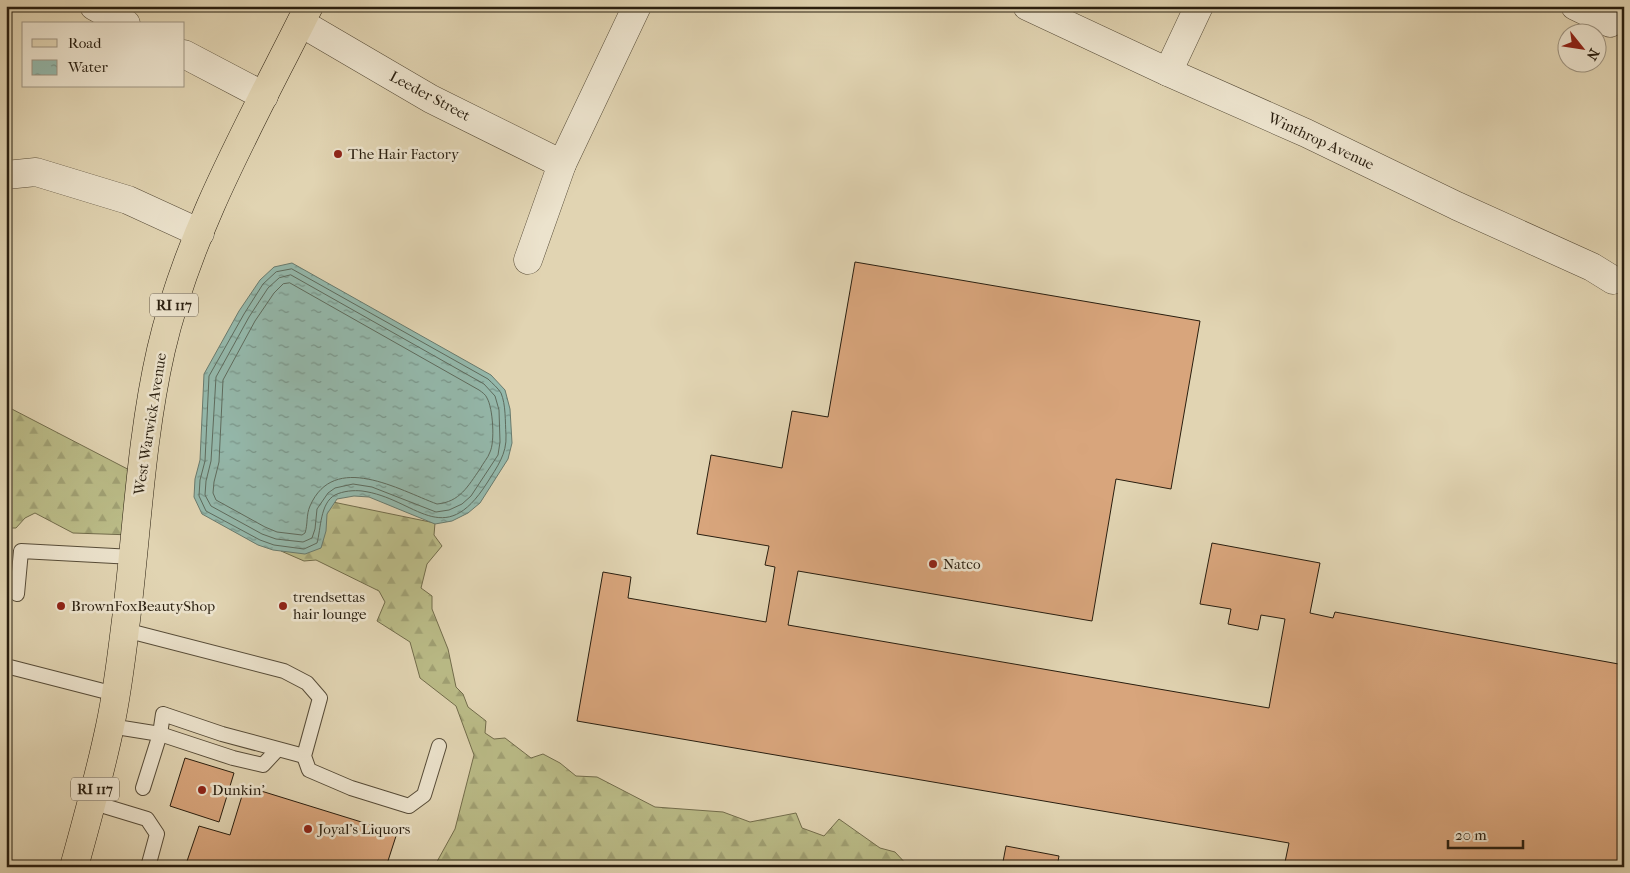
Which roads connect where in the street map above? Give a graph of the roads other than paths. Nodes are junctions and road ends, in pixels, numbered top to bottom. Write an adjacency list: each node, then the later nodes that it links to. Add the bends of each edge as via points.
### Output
1 (94, 6): 7 (street)
2 (636, 6): 12 (street)
3 (1027, 6): 10 (street, Winthrop Avenue)
4 (1199, 6): 10 (street)
5 (1575, 6): 8 (street)
6 (305, 15): 11 (main road, West Warwick Avenue / RI 117); 12 (street, Leeder Street, via 431,99)
7 (122, 22)
8 (1610, 23)
9 (185, 55): 11 (street)
10 (1168, 72): 16 (street, Winthrop Avenue, via 1306,133)
11 (264, 96): 14 (main road, West Warwick Avenue / RI 117, via 228,166)
12 (562, 164): 15 (street)
13 (6, 175): 14 (street, via 36,172 128,200)
14 (200, 234): 17 (main road, West Warwick Avenue / RI 117, via 184,271 161,349 148,422)
15 (528, 260)
16 (1613, 280)
17 (133, 557): 18 (lane, via 21,551); 19 (main road, West Warwick Avenue / RI 117)
18 (17, 594)
19 (125, 630): 21 (main road, West Warwick Avenue / RI 117); 26 (lane, via 284,671 307,683 320,698)
20 (6, 666): 21 (lane)
21 (115, 694): 22 (main road, West Warwick Avenue / RI 117)
22 (110, 726): 23 (lane); 28 (main road, West Warwick Avenue / RI 117)
23 (160, 734): 25 (lane, via 262,765); 25 (lane, via 163,714); 27 (lane)
24 (439, 746): 26 (lane, via 424,795 409,806 351,788 309,770)
25 (278, 750): 26 (lane)
26 (304, 756)
27 (143, 788)
28 (91, 802): 29 (main road, West Warwick Avenue / RI 117); 30 (lane, via 147,819 157,834)
29 (74, 867)
30 (148, 867)

